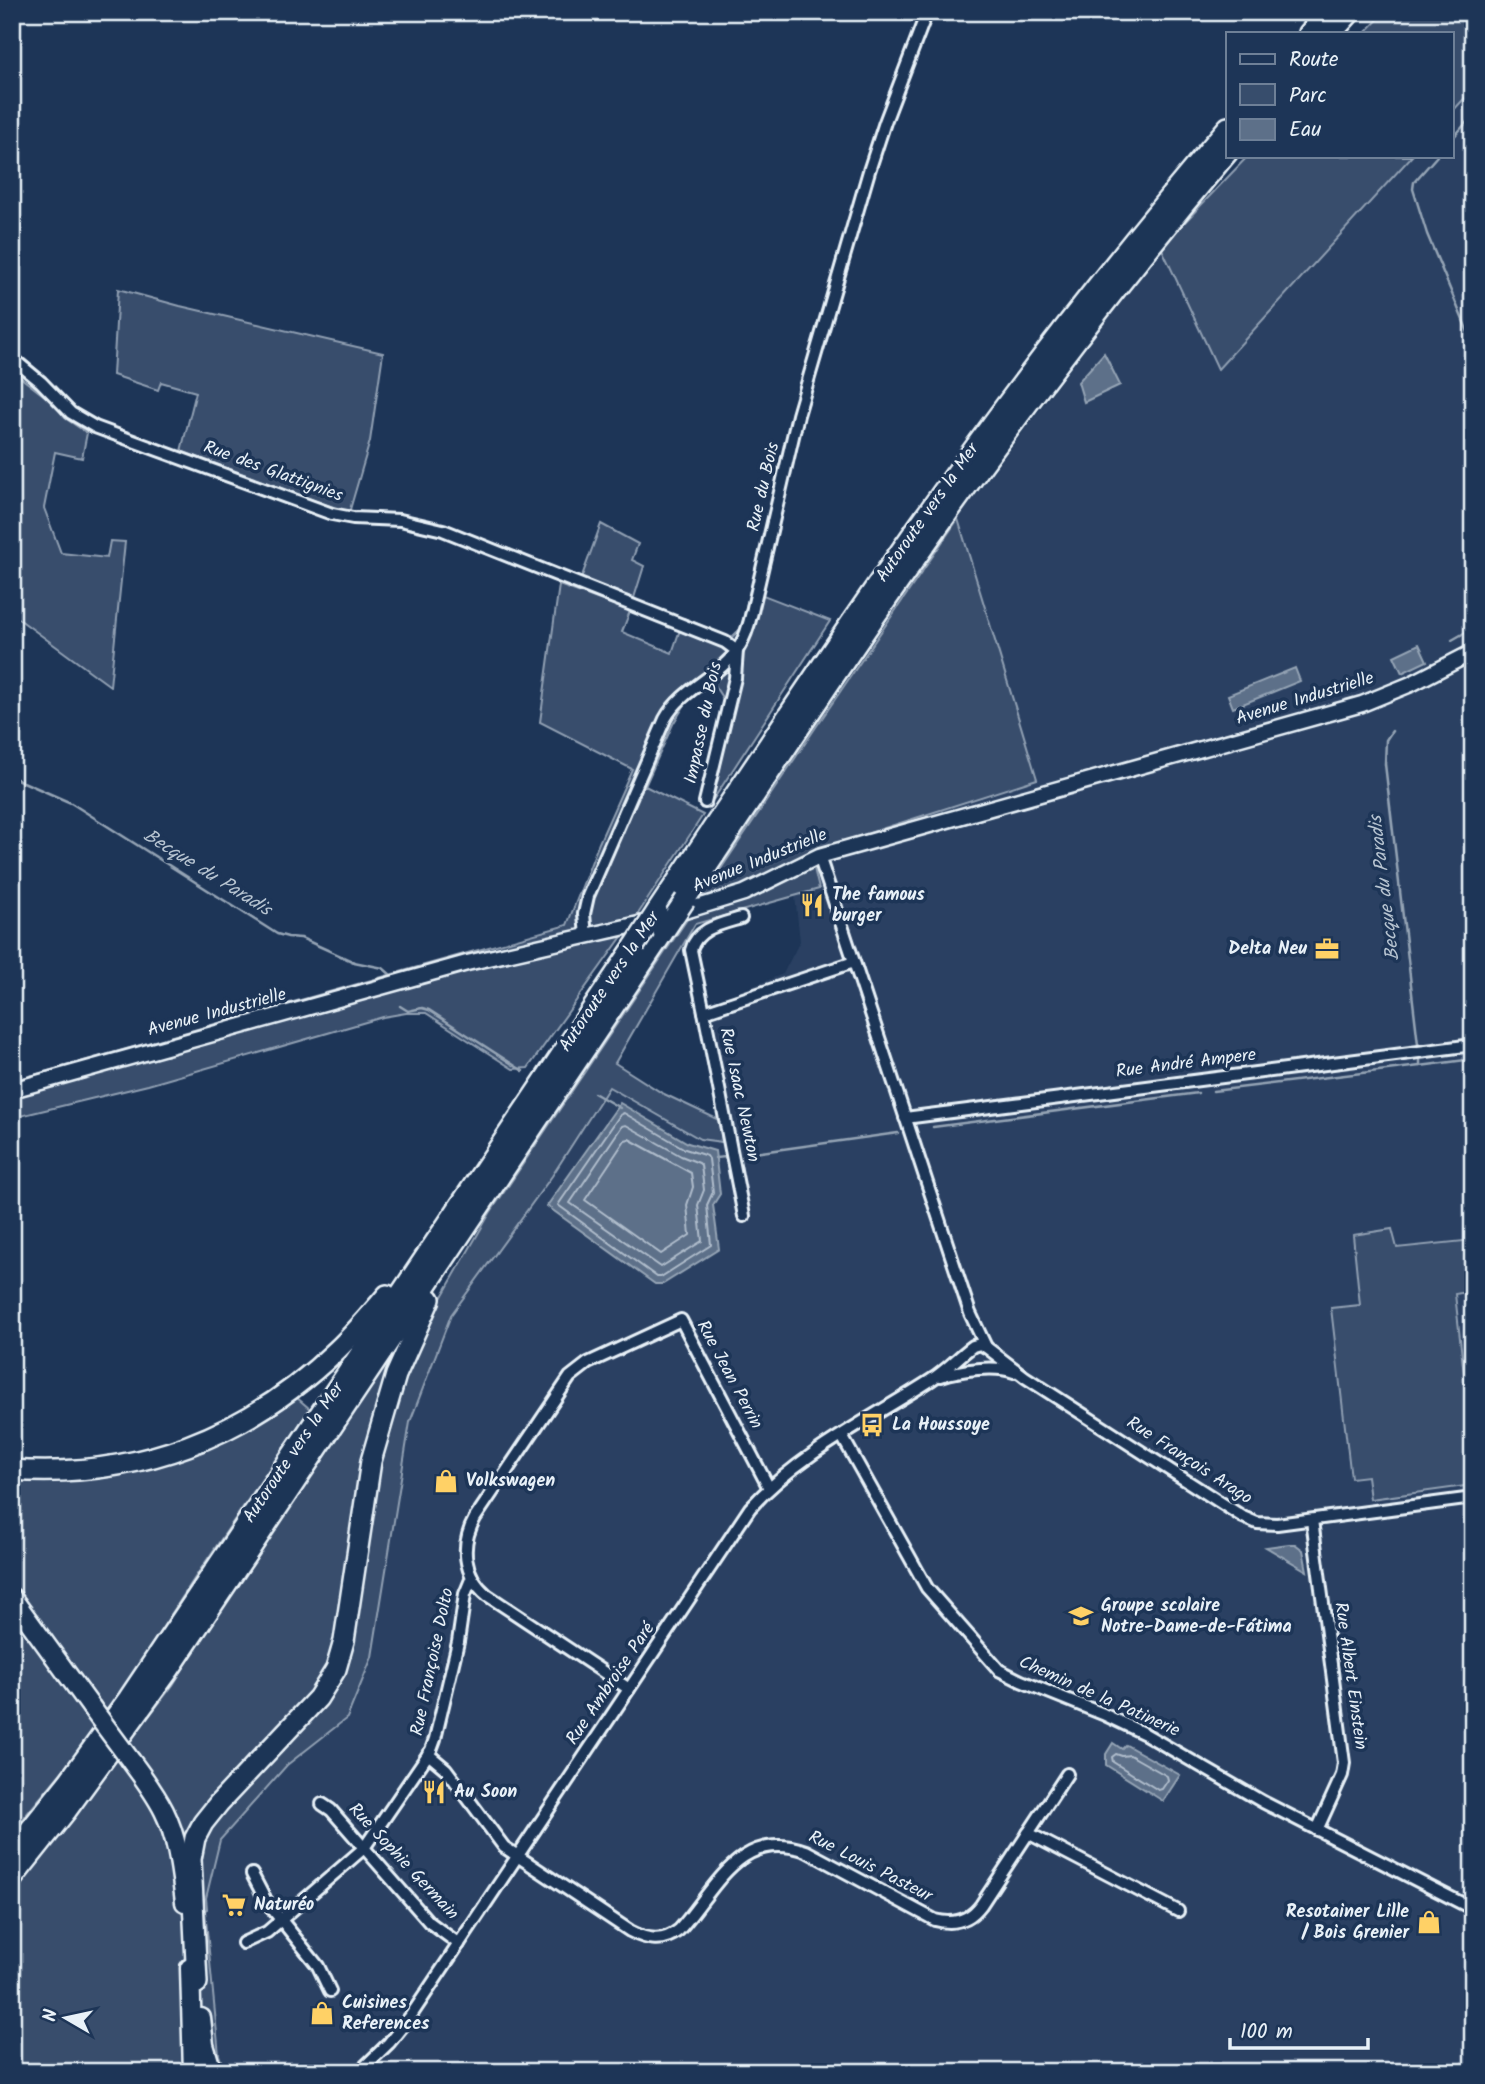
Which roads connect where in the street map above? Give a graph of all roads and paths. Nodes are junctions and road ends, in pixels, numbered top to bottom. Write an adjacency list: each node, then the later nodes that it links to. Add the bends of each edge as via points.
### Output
1 (927, 12): 9 (street, Rue du Bois, via 869,171 798,415 750,621)
2 (1328, 12): 4 (highway)
3 (1351, 12): 5 (highway)
4 (1311, 32)
5 (1333, 32)
6 (1226, 129): 22 (highway, Autoroute vers la Mer, bridge, via 1094,290 886,571)
7 (1226, 154): 20 (highway, bridge, via 1111,295 953,505)
8 (12, 358): 9 (street, Rue des Glattignies, via 75,416 94,427 332,514 400,520 443,530 725,642)
9 (737, 651): 11 (street, Impasse du Bois, via 735,678); 14 (street, Rue du Bois, via 679,700 665,719 588,895)
10 (1473, 652): 12 (street, Avenue Industrielle, via 1351,708)
11 (705, 802)
12 (819, 856): 14 (street, Avenue Industrielle, via 723,900); 15 (street, Rue François Arago)
13 (741, 918): 16 (street, via 703,932 693,942)
14 (586, 936): 18 (street, Avenue Industrielle, via 474,961)
15 (854, 962): 16 (street, Rue Isaac Newton); 19 (street, Rue François Arago)
16 (704, 1012): 21 (street, Rue Isaac Newton)
17 (1473, 1045): 19 (street, Rue André Ampere)
18 (12, 1090)
19 (905, 1118): 23 (street, Rue François Arago)
20 (478, 1209): 46 (highway, via 146,1703); 53 (highway, via 419,1321 386,1406 371,1461 336,1669 318,1698 219,1804 195,1838 191,1858)
21 (744, 1216)
22 (429, 1252): 30 (highway, via 414,1260 356,1331 311,1374 228,1429 141,1462 65,1471); 43 (highway, Autoroute vers la Mer, via 128,1699)
23 (970, 1313): 24 (street, Rue François Arago); 25 (street, Rue François Arago)
24 (987, 1348): 25 (street, via 977,1344); 26 (street, via 990,1363); 27 (street, Rue François Arago)
25 (968, 1350): 26 (street, via 966,1363); 28 (street, Rue Ambroise Paré)
26 (979, 1370): 27 (street, Rue François Arago, via 1003,1369); 28 (street, Rue Ambroise Paré)
27 (1025, 1377): 33 (street, Rue François Arago, via 1250,1521 1270,1525)
28 (935, 1378): 29 (street, Rue Ambroise Paré)
29 (842, 1436): 31 (street, Rue Ambroise Paré); 40 (street, Chemin de la Patinerie, via 927,1588 995,1667 1154,1739)
30 (12, 1470)
31 (769, 1488): 34 (street, Rue Jean Perrin, via 681,1320 574,1373 472,1524 466,1553); 36 (street, Rue Ambroise Paré, via 741,1521)
32 (1473, 1498): 33 (street, Rue François Arago)
33 (1312, 1520): 40 (street, Rue Albert Einstein, via 1344,1763)
34 (472, 1577): 36 (street, via 487,1595); 37 (street, Rue Françoise Dolto, via 464,1594 458,1642)
35 (16, 1605): 52 (main road, bridge, via 155,1795 179,1860)
36 (629, 1689): 44 (street, Rue Ambroise Paré)
37 (428, 1754): 42 (street, Rue Françoise Dolto); 44 (street, Rue Louis Pasteur, via 443,1766 501,1843)
38 (1067, 1774): 41 (street, Rue Louis Pasteur)
39 (322, 1804): 42 (street, Rue Sophie Germain)
40 (1317, 1830): 47 (street, Chemin de la Patinerie)
41 (1028, 1833): 44 (street, Rue Louis Pasteur, via 977,1910 960,1921 935,1920 806,1852 775,1845 740,1858 679,1930 659,1939 630,1931); 48 (street)
42 (364, 1849): 49 (street, Rue Françoise Dolto); 51 (street, Rue Sophie Germain, via 429,1922)
43 (12, 1852)
44 (518, 1857): 51 (street, Rue Ambroise Paré)
45 (252, 1874): 49 (street)
46 (12, 1879)
47 (1473, 1909)
48 (1178, 1911)
49 (281, 1920): 50 (street, Rue Françoise Dolto, via 262,1936); 54 (street, via 318,1966)
50 (243, 1943)
51 (458, 1944): 55 (street, Rue Ambroise Paré, via 406,2023)
52 (190, 1949): 53 (main road); 56 (main road)
53 (197, 1983): 57 (main road)
54 (330, 1991)
55 (369, 2062): 58 (street, Rue Ambroise Paré); 59 (street, Rue Ambroise Paré)
56 (193, 2072)
57 (212, 2072)
58 (353, 2072)
59 (359, 2072)

